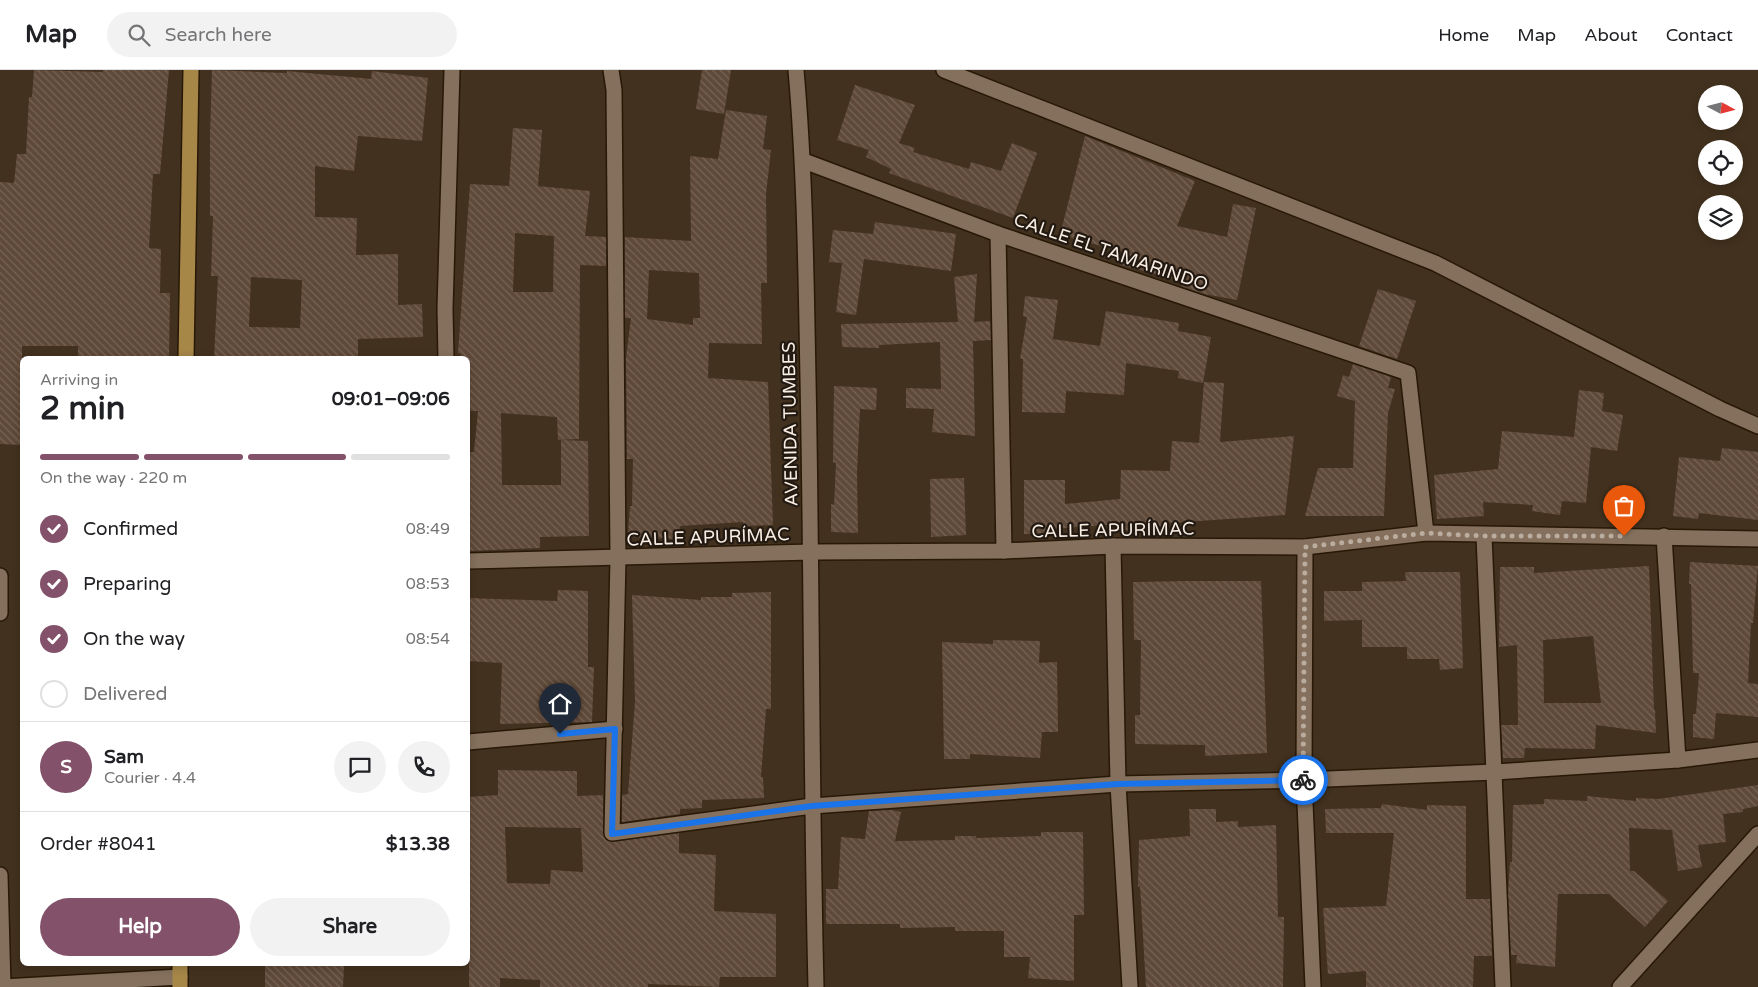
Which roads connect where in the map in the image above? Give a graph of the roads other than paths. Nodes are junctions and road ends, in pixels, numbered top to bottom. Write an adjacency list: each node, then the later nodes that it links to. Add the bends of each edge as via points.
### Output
1 (191, 70): 8 (main road)
2 (452, 70): 9 (street)
3 (611, 70): 19 (street, via 614,90)
4 (796, 70): 6 (street, AVENIDA TUMBES)
5 (944, 70): 10 (street, via 1435,263)
6 (804, 161): 7 (street, CALLE EL TAMARINDO); 17 (street, AVENIDA TUMBES)
7 (998, 234): 11 (street, CALLE EL TAMARINDO, via 1408,373); 18 (street)
8 (186, 356)
9 (446, 356)
10 (1758, 426)
11 (1426, 533): 12 (street, CALLE APURÍMAC); 16 (street, CALLE APURÍMAC)
12 (1484, 536): 13 (street, CALLE APURÍMAC); 27 (street)
13 (1664, 536): 14 (street, CALLE APURÍMAC); 26 (street)
14 (1758, 539)
15 (1113, 546): 16 (street, CALLE APURÍMAC); 18 (street, CALLE APURÍMAC); 29 (street)
16 (1305, 547): 28 (street)
17 (812, 552): 18 (street, CALLE APURÍMAC); 19 (street, CALLE APURÍMAC); 30 (street, AVENIDA TUMBES)
18 (1004, 552)
19 (618, 558): 20 (street, CALLE APURÍMAC); 23 (street)
20 (470, 561)
21 (0, 576): 22 (street)
22 (0, 613)
23 (615, 729): 24 (street); 30 (street, via 612,834)
24 (470, 742)
25 (1758, 750): 26 (street)
26 (1678, 760): 27 (street)
27 (1495, 772): 28 (street); 38 (street)
28 (1304, 780): 29 (street); 37 (street)
29 (1118, 784): 30 (street); 36 (street)
30 (812, 806): 35 (street, AVENIDA TUMBES)
31 (1758, 834): 39 (street)
32 (0, 875): 34 (street)
33 (180, 976): 34 (street)
34 (3, 987)
35 (816, 987)
36 (1130, 987)
37 (1313, 987)
38 (1504, 987)
39 (1620, 987)

